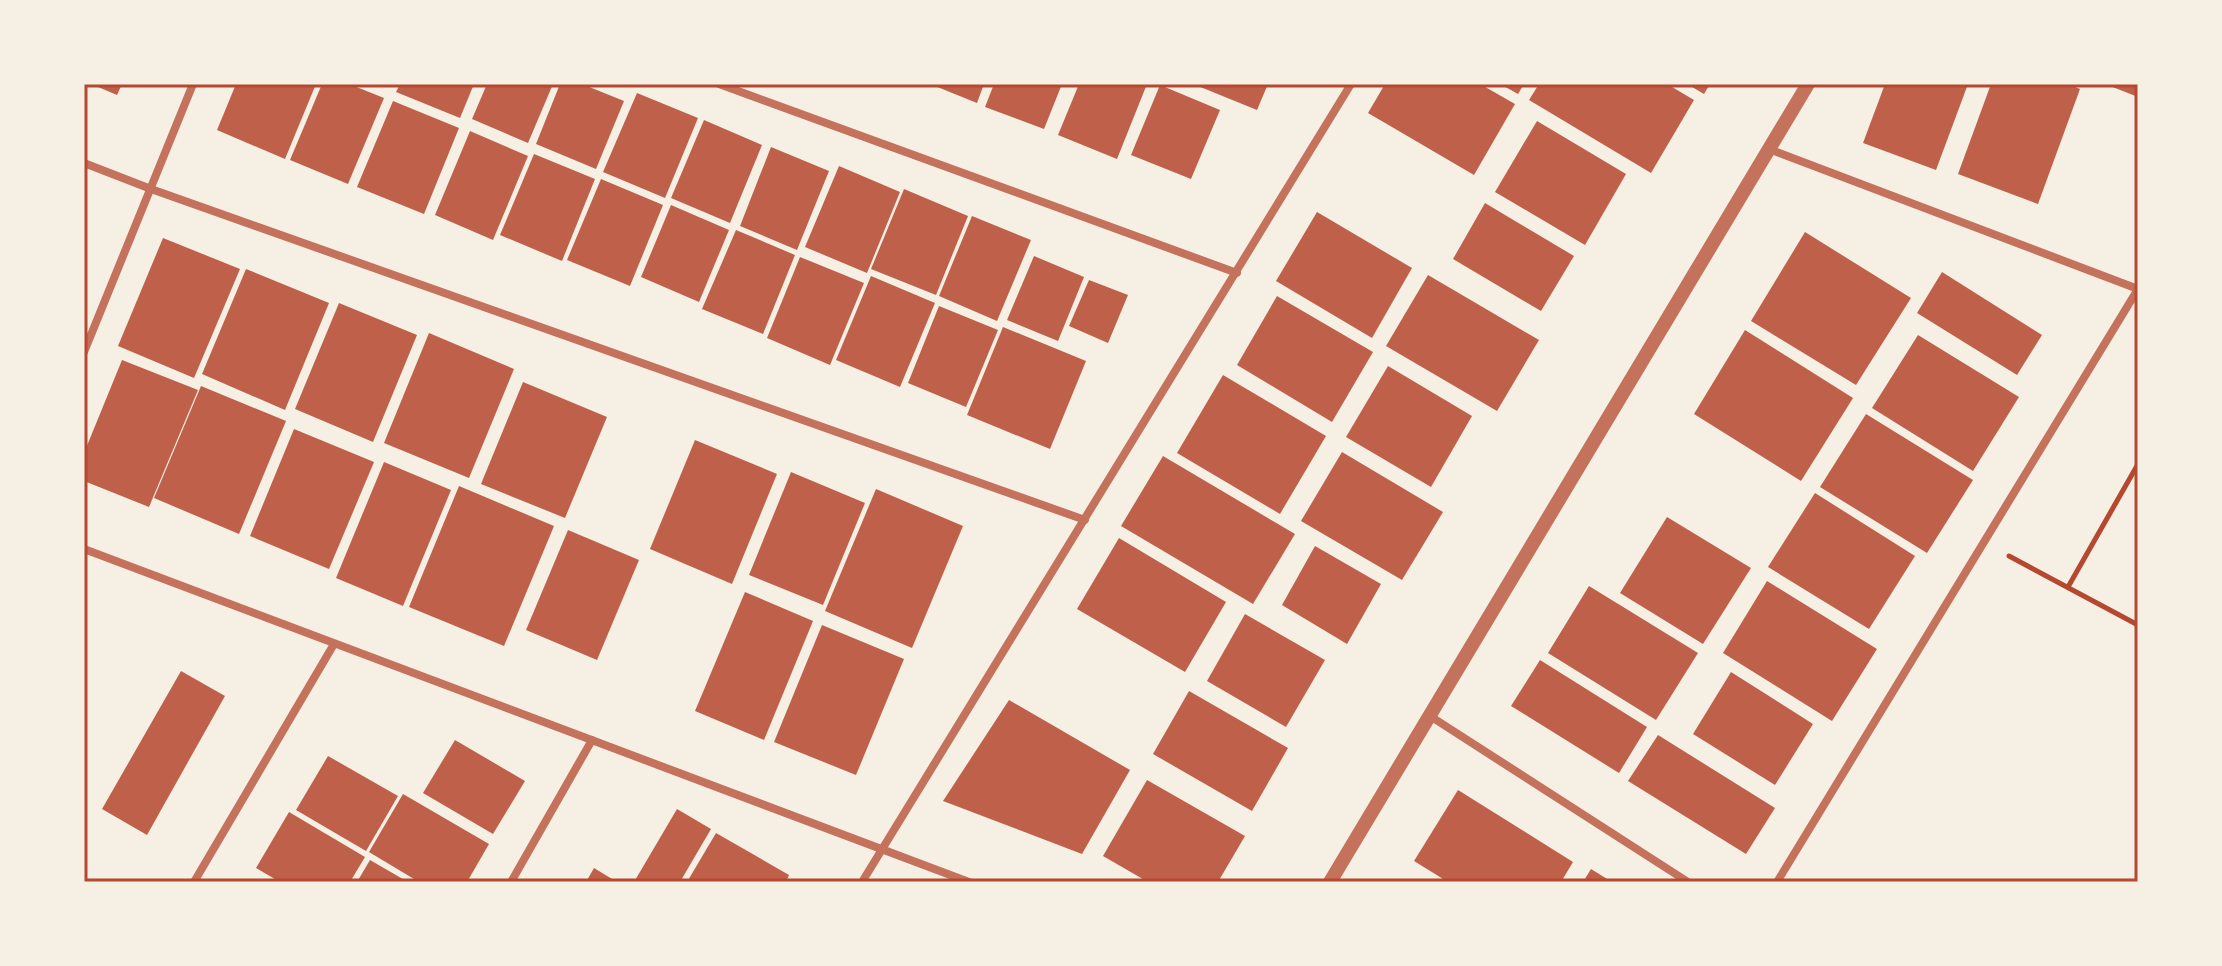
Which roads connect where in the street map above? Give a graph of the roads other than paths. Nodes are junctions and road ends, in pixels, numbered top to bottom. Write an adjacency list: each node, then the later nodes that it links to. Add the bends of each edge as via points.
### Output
1 (193, 84): 7 (street)
2 (719, 84): 8 (street)
3 (1351, 84): 8 (street)
4 (1808, 84): 5 (street)
5 (1769, 149): 9 (street); 14 (street)
6 (84, 163): 7 (street)
7 (151, 189): 10 (street); 11 (street)
8 (1237, 273): 11 (street)
9 (2138, 289): 23 (street)
10 (84, 352)
11 (1085, 520): 16 (street)
12 (84, 549): 13 (street)
13 (334, 644): 15 (street); 17 (street)
14 (1430, 716): 21 (street); 22 (street)
15 (592, 740): 16 (street); 18 (street)
16 (881, 849): 19 (street); 20 (street)
17 (194, 882)
18 (511, 882)
19 (862, 882)
20 (969, 882)
21 (1330, 882)
22 (1688, 882)
23 (1777, 882)

